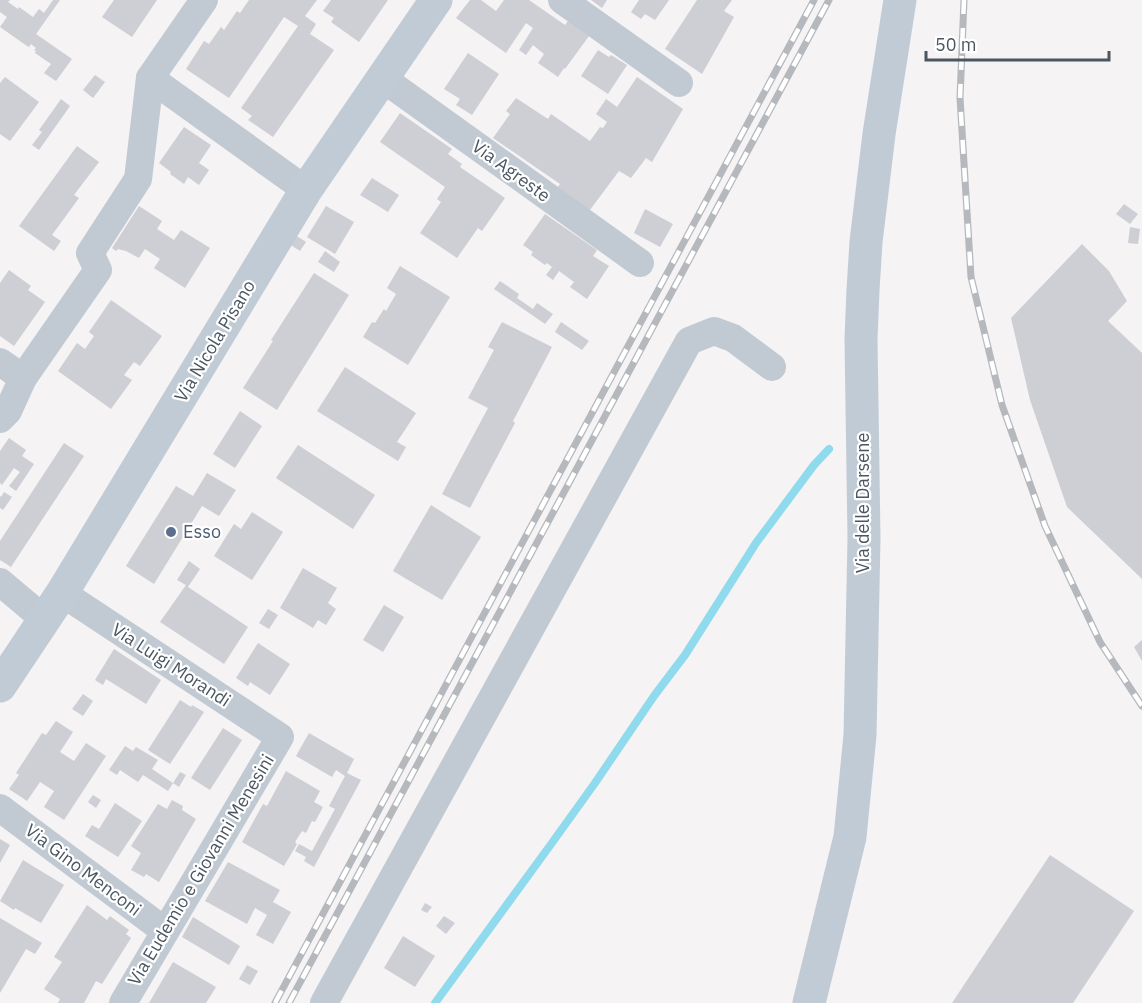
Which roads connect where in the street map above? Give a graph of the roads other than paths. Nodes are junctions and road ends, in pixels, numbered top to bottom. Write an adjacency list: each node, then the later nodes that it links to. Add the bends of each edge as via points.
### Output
1 (204, 0): 5 (street)
2 (436, 0): 6 (street, Via Nicola Pisano)
3 (562, 0): 7 (street)
4 (900, 0): 22 (street, Via delle Darsene, via 879,134 863,281 860,735 850,837)
5 (150, 78): 8 (street); 12 (street, via 138,179 90,253 98,270)
6 (382, 78): 8 (street, Via Nicola Pisano); 9 (street, Via Agreste)
7 (679, 83)
8 (306, 190): 15 (street, Via Nicola Pisano)
9 (640, 263)
10 (0, 362): 12 (street)
11 (772, 367): 21 (street, via 733,338 714,331 689,340)
12 (23, 378): 13 (street, via 8,411)
13 (0, 419)
14 (0, 582): 15 (street, Via Luigi Morandi)
15 (53, 606): 16 (street, Via Nicola Pisano); 17 (street, Via Luigi Morandi)
16 (0, 686)
17 (280, 737): 19 (street, Via Eudemio e Giovanni Menesini)
18 (0, 808): 19 (street, Via Gino Menconi)
19 (165, 931): 20 (street, Via Eudemio e Giovanni Menesini)
20 (123, 1003)
21 (324, 1003)
22 (809, 1003)

